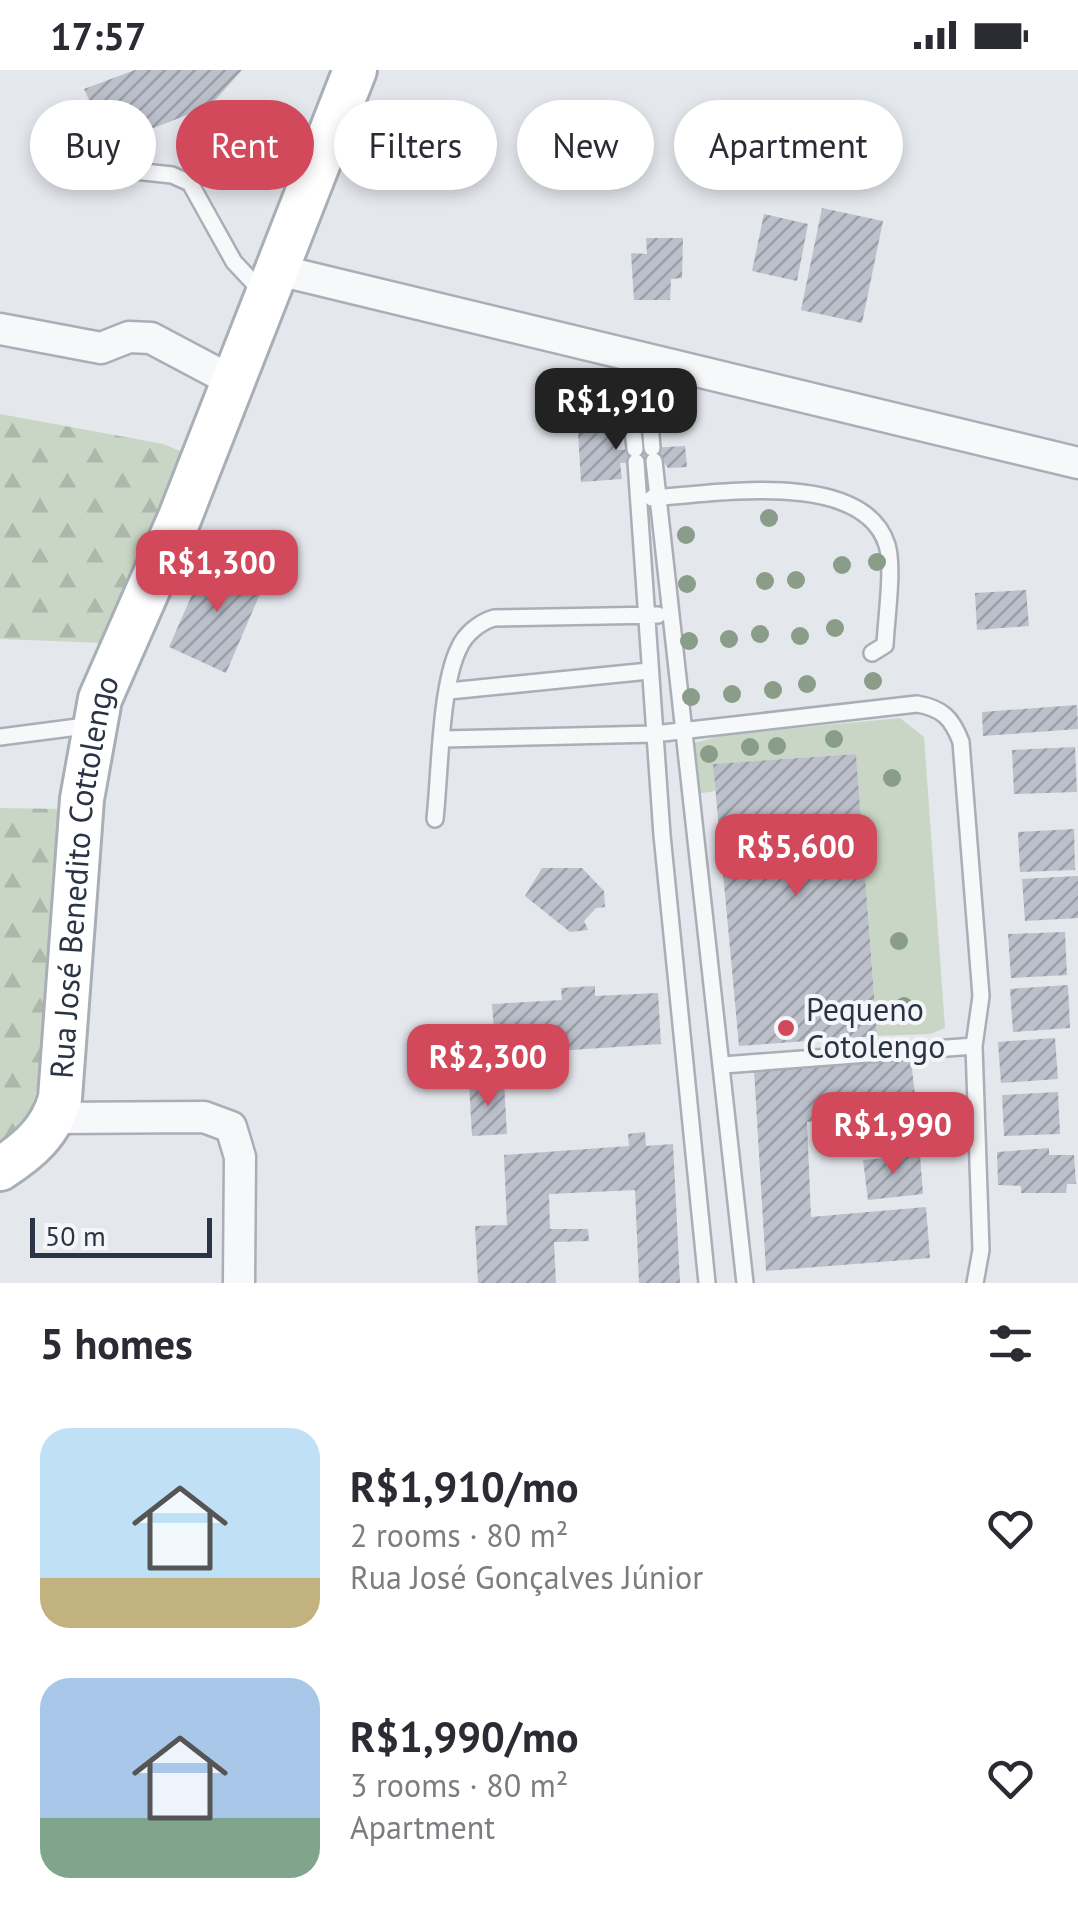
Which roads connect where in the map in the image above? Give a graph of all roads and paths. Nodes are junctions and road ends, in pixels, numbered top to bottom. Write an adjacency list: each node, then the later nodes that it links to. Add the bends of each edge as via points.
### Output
1 (356, 70): 3 (main road, Rua José Benedito Cottolengo)
2 (156, 174): 3 (lane, via 190,183 234,262)
3 (272, 284): 5 (street); 6 (main road, Rua José Benedito Cottolengo)
4 (0, 329): 6 (street, via 102,348 129,337 151,338)
5 (635, 356): 7 (street); 8 (lane); 9 (lane)
6 (234, 382): 17 (main road, Rua José Benedito Cottolengo)
7 (1078, 463)
8 (660, 497): 9 (lane); 10 (lane); 14 (lane, via 802,490 840,500 868,518 887,545 884,646)
9 (638, 498): 11 (lane)
10 (666, 563): 11 (lane); 12 (lane)
11 (642, 565): 13 (lane)
12 (672, 615): 13 (lane); 18 (lane)
13 (648, 616): 15 (lane); 16 (lane, via 483,621 459,648)
14 (872, 653)
15 (650, 671): 16 (lane); 19 (lane)
16 (449, 691): 21 (lane)
17 (93, 725): 20 (lane); 25 (main road, Rua José Benedito Cottolengo, via 65,1065)
18 (680, 731): 19 (lane); 23 (lane, via 917,704 936,707 953,721 961,742 981,996); 24 (lane)
19 (654, 734): 21 (lane); 28 (lane)
20 (0, 737)
21 (444, 739): 22 (lane)
22 (434, 819)
23 (974, 1046): 24 (lane); 30 (lane, via 981,1250)
24 (723, 1066): 29 (lane)
25 (54, 1118): 26 (main road, Rua José Benedito Cottolengo); 27 (street, via 204,1117 230,1127 240,1156)
26 (0, 1169)
27 (240, 1283)
28 (708, 1283)
29 (745, 1283)
30 (975, 1283)

